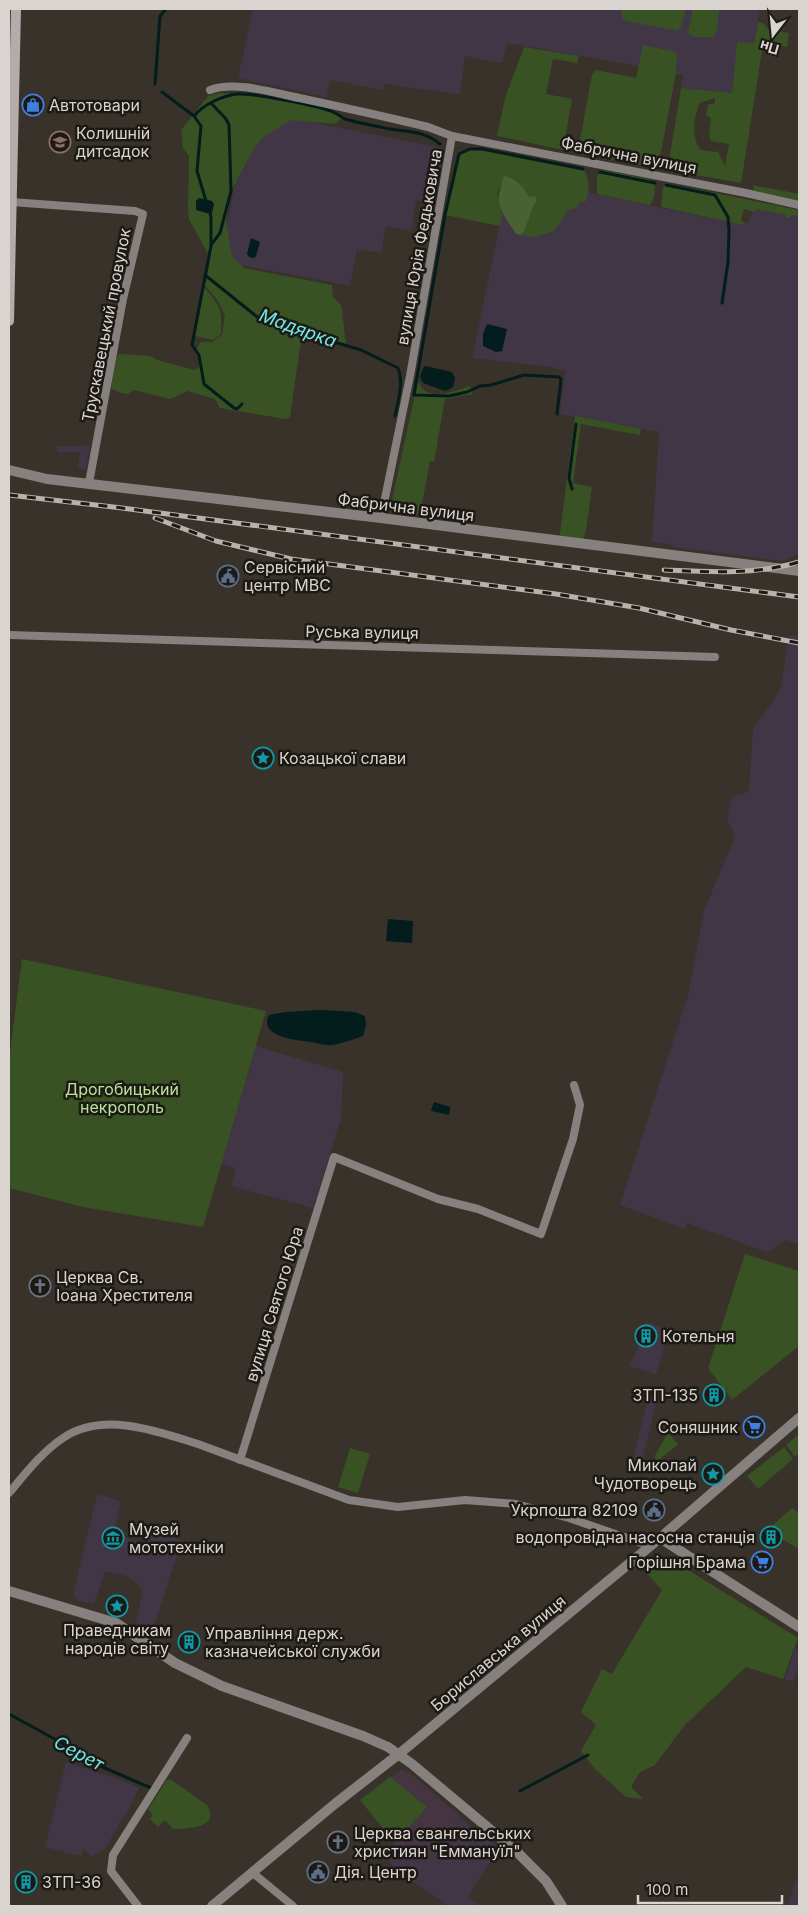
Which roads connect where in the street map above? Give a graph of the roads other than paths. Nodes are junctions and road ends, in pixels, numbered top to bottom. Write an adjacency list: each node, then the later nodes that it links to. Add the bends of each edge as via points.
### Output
1 (16, 9): 4 (main road)
2 (210, 90): 3 (street, вулиця Юрія Федьковича, via 217,87 261,90 418,124)
3 (452, 136): 5 (street, Фабрична вулиця); 10 (street, вулиця Юрія Федьковича, via 410,376)
4 (11, 202): 6 (main road); 9 (street, Трускавецький провулок, via 143,214 123,299)
5 (799, 205)
6 (9, 297): 7 (main road)
7 (9, 322)
8 (9, 470): 9 (street, Фабрична вулиця, via 47,479)
9 (89, 483): 10 (street, Фабрична вулиця)
10 (381, 518): 11 (street, Фабрична вулиця)
11 (799, 571)
12 (9, 635): 13 (street, Руська вулиця)
13 (715, 657)
14 (574, 1085): 16 (street, вулиця Святого Юра, via 580,1105 541,1234 478,1209 438,1199 334,1157)
15 (799, 1418): 18 (street, Бориславська вулиця)
16 (240, 1460): 17 (street, via 146,1429 96,1426 62,1438); 19 (street, via 330,1494 368,1504 398,1507 464,1500 516,1504)
17 (9, 1492)
18 (660, 1538): 19 (street, Бориславська вулиця); 21 (street)
19 (650, 1546): 23 (street, Бориславська вулиця)
20 (9, 1591): 23 (street, via 116,1623 175,1662 222,1686 363,1736)
21 (799, 1627)
22 (187, 1738): 25 (street, via 113,1855 111,1870)
23 (399, 1754): 24 (street, Бориславська вулиця); 28 (street, via 532,1866)
24 (253, 1873): 26 (street, Бориславська вулиця); 27 (street)
25 (138, 1906)
26 (212, 1906)
27 (293, 1906)
28 (562, 1906)

